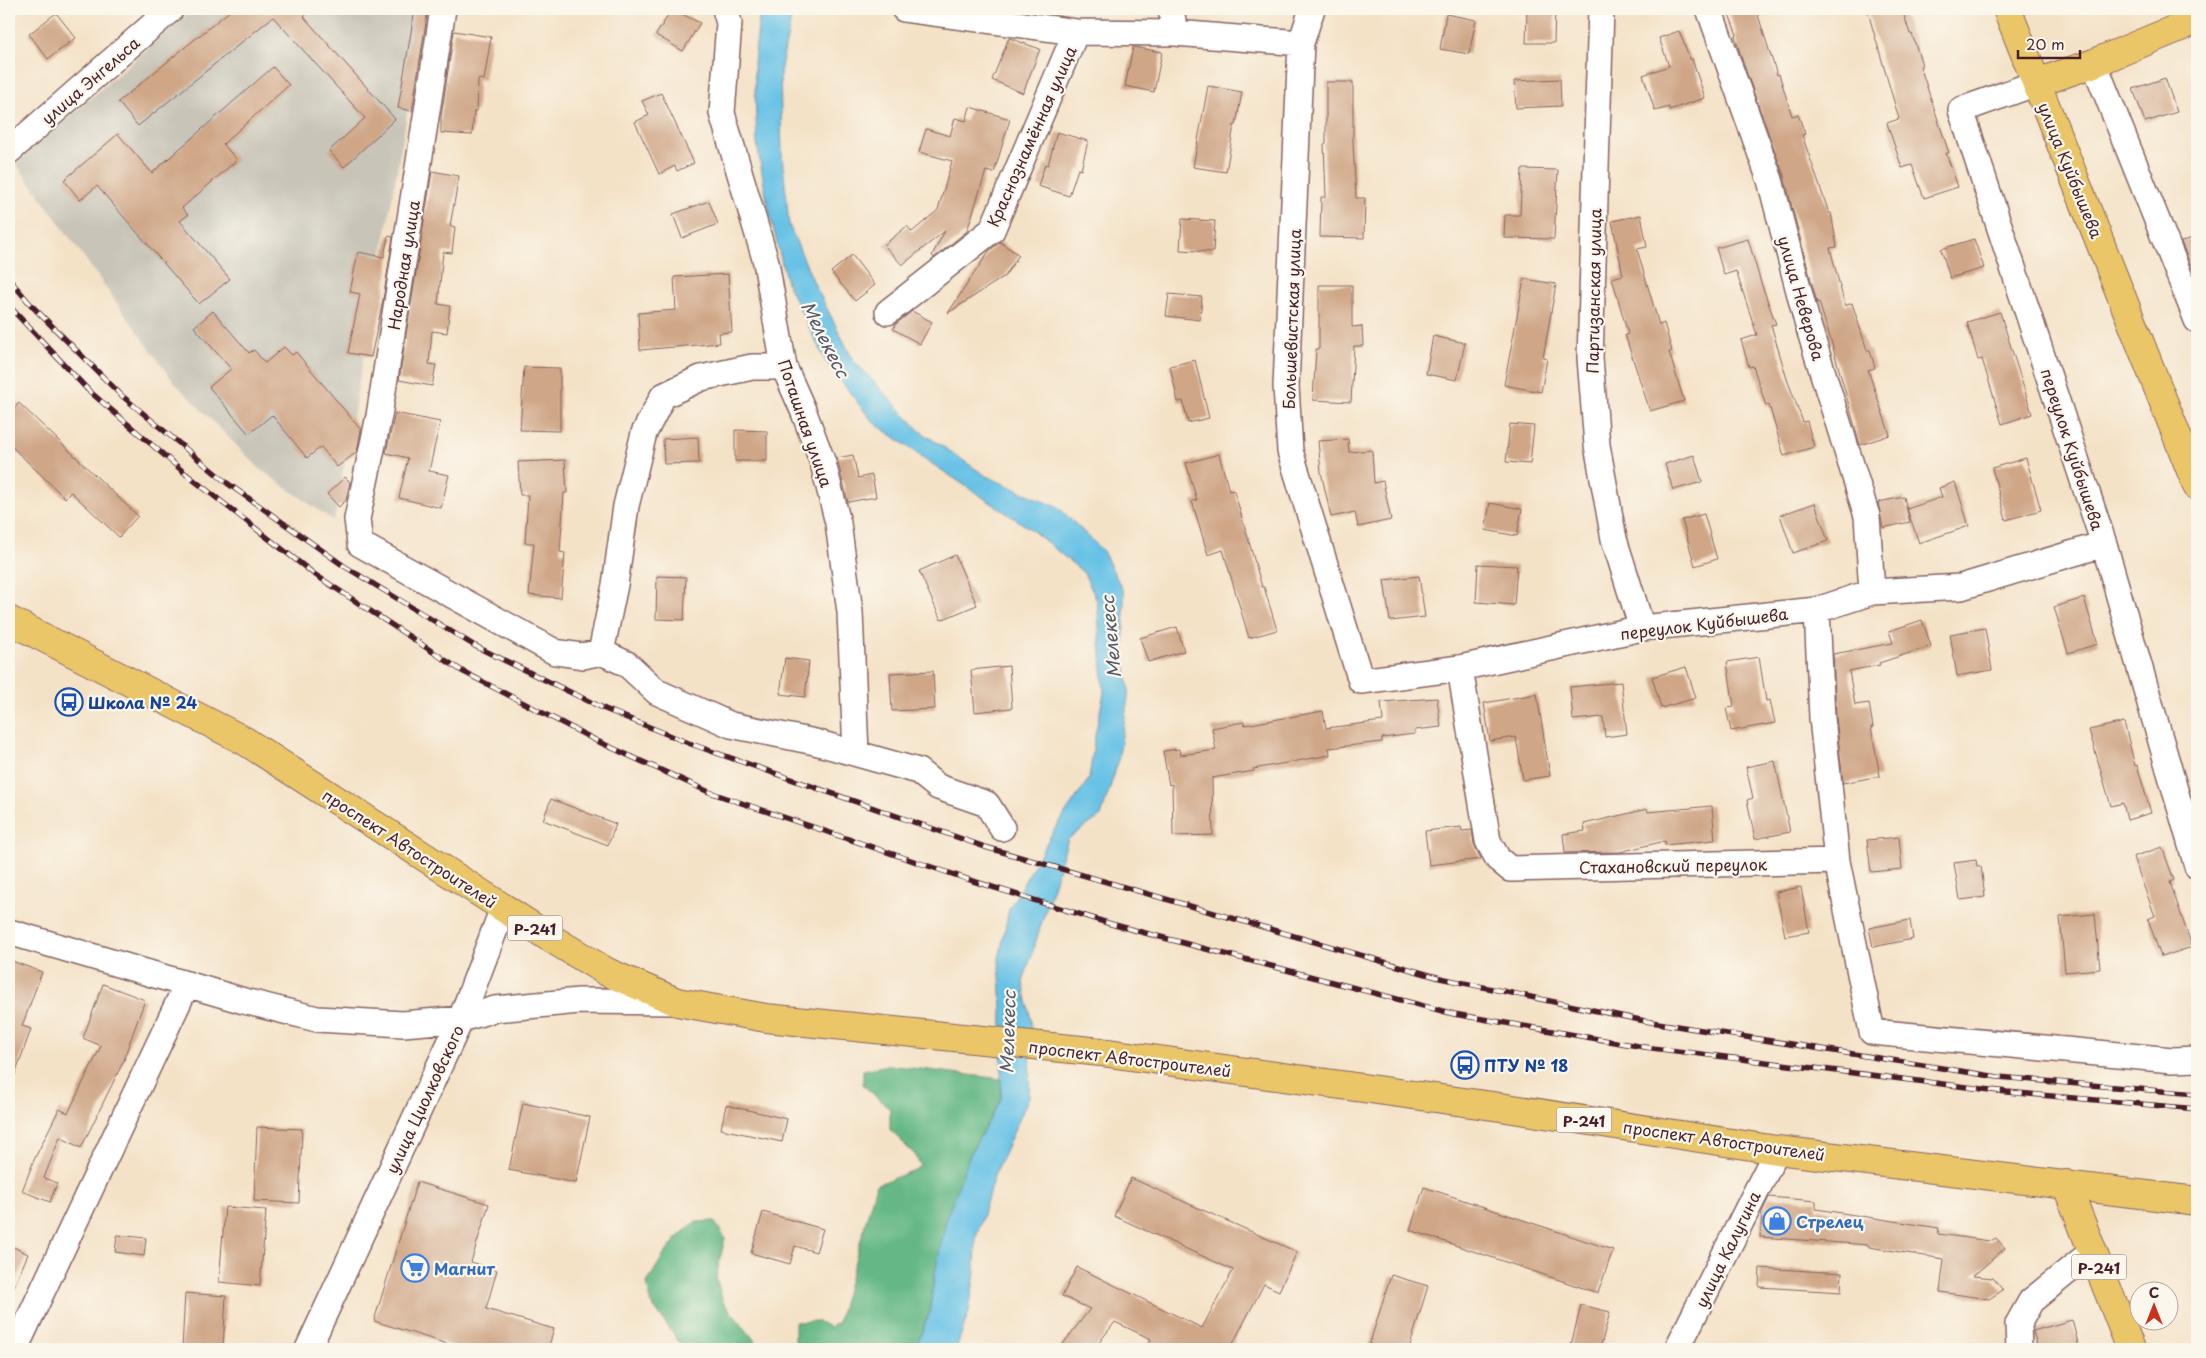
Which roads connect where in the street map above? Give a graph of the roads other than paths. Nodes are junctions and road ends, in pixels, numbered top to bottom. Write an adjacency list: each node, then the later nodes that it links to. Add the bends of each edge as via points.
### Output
1 (171, 9): 16 (street, улица Энгельса)
2 (443, 9): 26 (street, Народная улица, via 379,416 357,520 360,544 555,652 583,656)
3 (725, 9): 19 (street, Поташная улица, via 729,23 722,113 766,262)
4 (904, 9): 11 (street, Краснознамённая улица)
5 (1171, 9): 12 (street)
6 (1312, 9): 13 (street, Большевистская улица)
7 (1601, 9): 25 (street, Партизанская улица, via 1590,358 1597,445 1614,539)
8 (1709, 9): 22 (street, улица Неверова, via 1770,180 1807,322 1867,516)
9 (2007, 9): 15 (main road, улица Куйбышева)
10 (2197, 20): 14 (main road)
11 (1076, 32): 12 (street, Краснознамённая улица); 17 (street, Краснознамённая улица, via 992,230)
12 (1175, 33): 13 (street, Краснознамённая улица)
13 (1301, 42): 28 (street, Большевистская улица, via 1286,386 1290,451)
14 (2094, 62): 15 (main road); 18 (street)
15 (2037, 83): 20 (main road, улица Куйбышева); 21 (street, переулок Куйбышева, via 1961,110)
16 (9, 151)
17 (888, 312)
18 (2197, 320)
19 (784, 367): 26 (street, via 752,367 701,378 663,396 644,433 626,506); 29 (street, Поташная улица, via 823,463 838,523 850,612)
20 (2197, 486)
21 (2104, 544): 22 (street, переулок Куйбышева, via 1961,587); 32 (street)
22 (1872, 592): 23 (street, переулок Куйбышева)
23 (1817, 610): 25 (street, переулок Куйбышева); 31 (street, via 1822,718)
24 (9, 620): 33 (main road, проспект Автостроителей / Р-241, via 245,741)
25 (1642, 628): 27 (street, переулок Куйбышева)
26 (601, 652): 29 (street, via 627,664 657,692 731,725)
27 (1460, 668): 28 (street, переулок Куйбышева); 31 (street, Стахановский переулок, via 1488,841 1498,859 1510,869)
28 (1361, 681)
29 (856, 753): 30 (street, via 918,771 938,787 987,804)
30 (1002, 828)
31 (1837, 861): 38 (street, via 1872,1032 2172,1060)
32 (2197, 866)
33 (503, 908): 36 (main road, проспект Автостроителей / Р-241, via 607,972); 37 (street)
34 (9, 932): 35 (street)
35 (187, 984): 37 (street, via 317,1019 403,1024); 44 (street)
36 (677, 1002): 37 (street, улица Циолковского, via 579,1001 495,1009); 39 (main road, проспект Автостроителей / Р-241, via 766,1018 1101,1052 1500,1107)
37 (461, 1019): 45 (street, улица Циолковского)
38 (2197, 1059)
39 (1777, 1150): 40 (main road, проспект Автостроителей / Р-241); 43 (street, улица Калугина)
40 (2066, 1184): 41 (main road, проспект Автостроителей / Р-241); 42 (main road, Р-241)
41 (2197, 1200)
42 (2093, 1251): 46 (street, via 2031,1302 2018,1324); 47 (main road, Р-241)
43 (1684, 1344)
44 (15, 1349)
45 (308, 1349)
46 (2019, 1349)
47 (2131, 1349)

